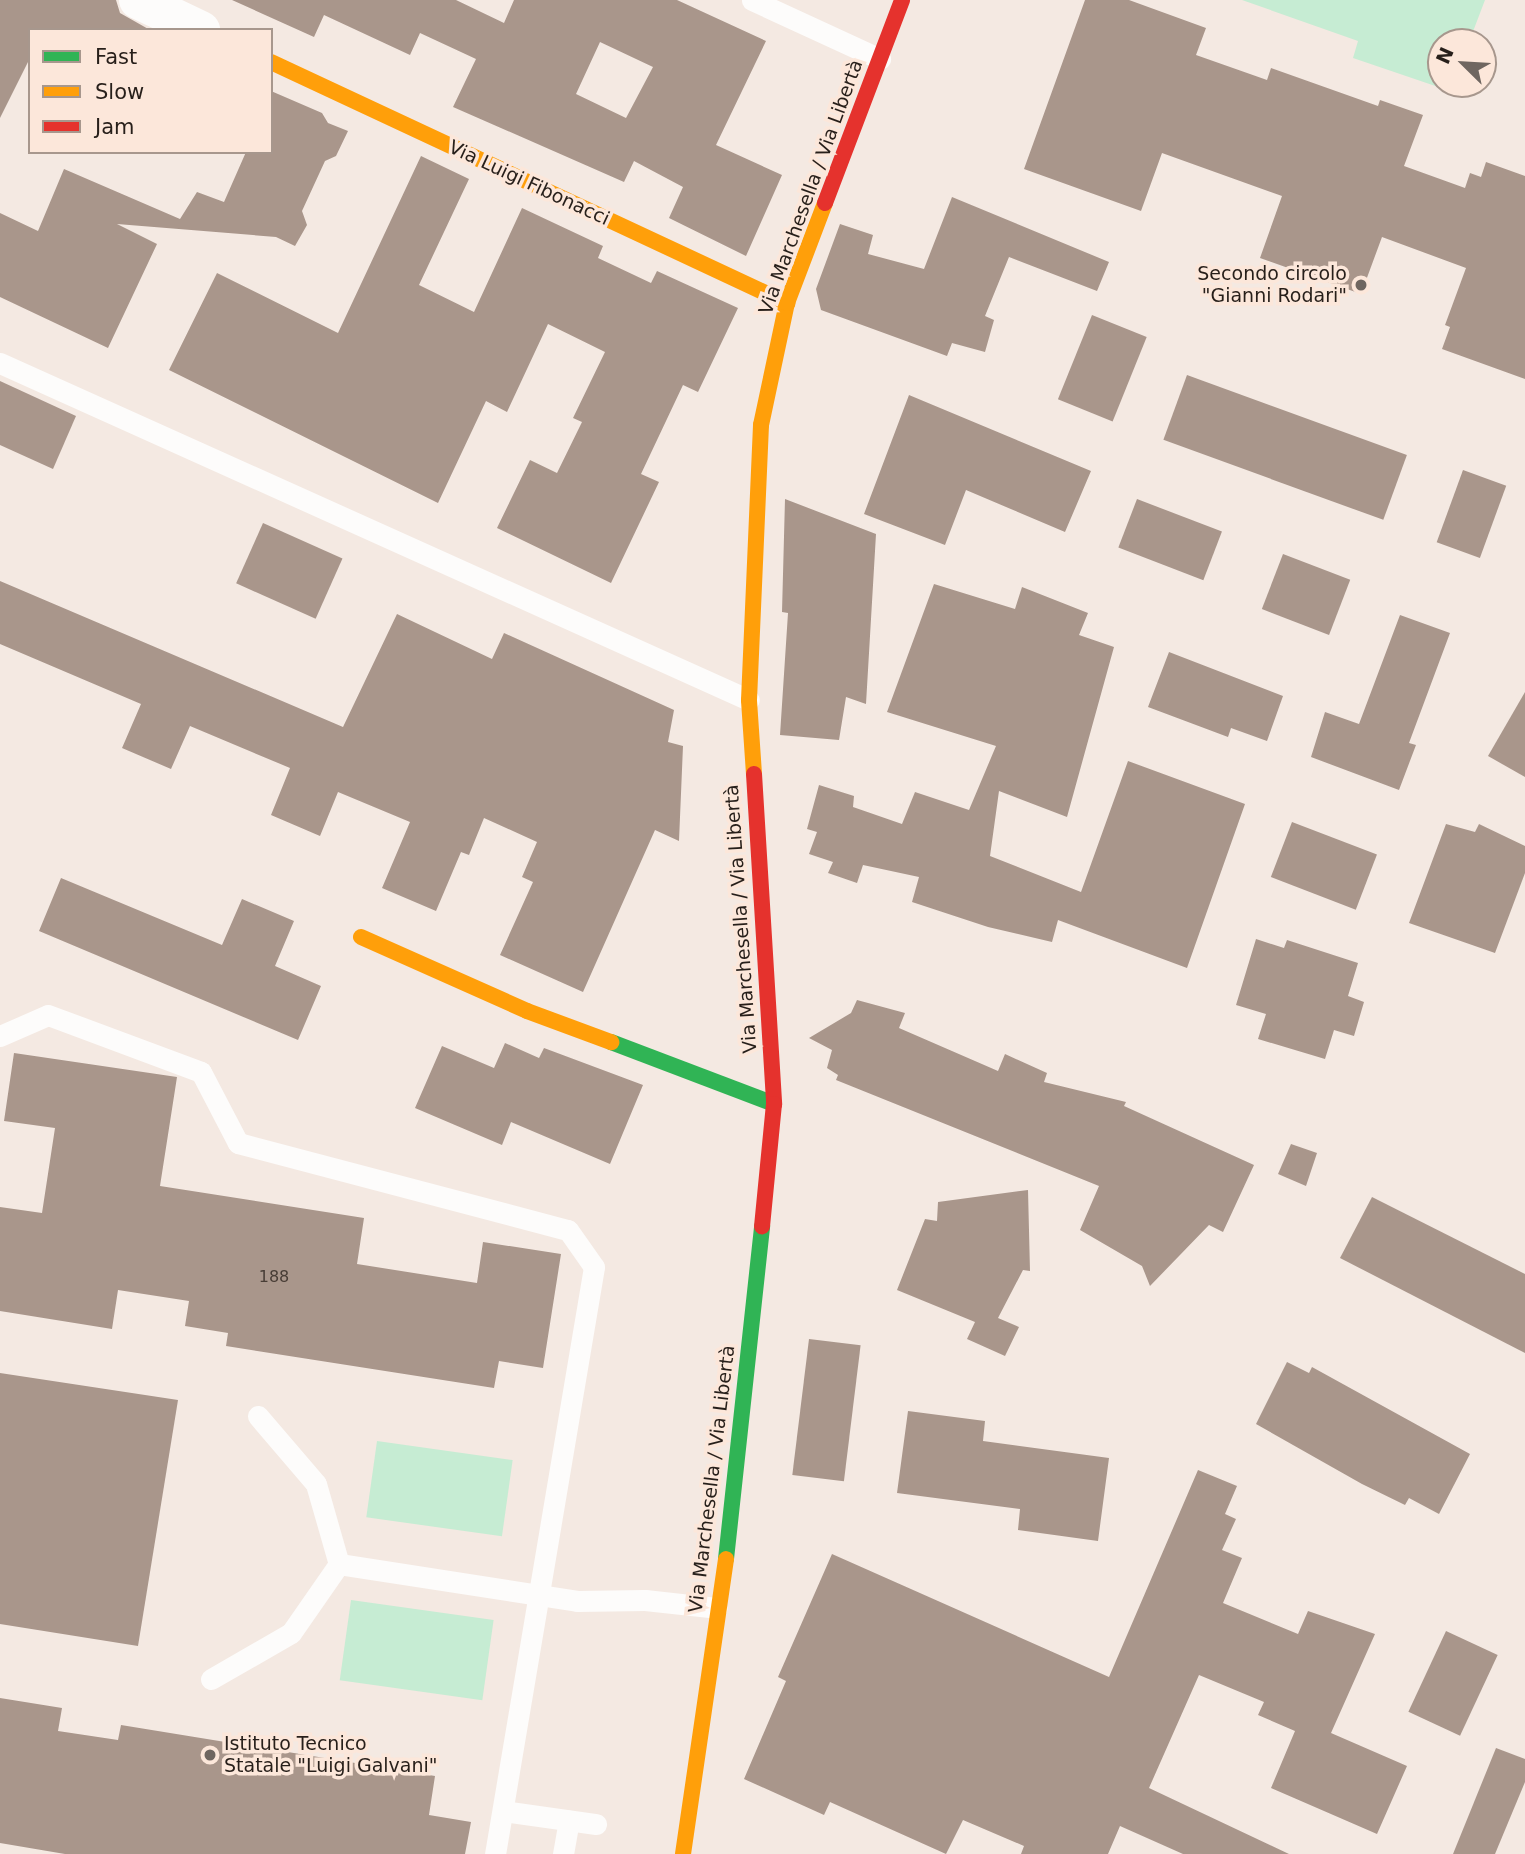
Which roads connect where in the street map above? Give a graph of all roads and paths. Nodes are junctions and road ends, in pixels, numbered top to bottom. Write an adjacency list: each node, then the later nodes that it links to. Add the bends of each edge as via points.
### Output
1 (752, 0): 3 (lane)
2 (902, 0): 3 (street, Via Marchesella / Via Libertà)
3 (880, 59): 5 (street, Via Marchesella / Via Libertà)
4 (273, 63): 5 (street, Via Luigi Fibonacci)
5 (786, 303): 7 (street, Via Marchesella / Via Libertà, via 761,425)
6 (0, 363): 7 (lane)
7 (748, 700): 10 (street, Via Marchesella / Via Libertà)
8 (360, 937): 10 (street, via 527,1012)
9 (0, 1036): 13 (lane, via 48,1015 201,1072 238,1143 568,1230 594,1267)
10 (774, 1104): 14 (street, Via Marchesella / Via Libertà, via 734,1500)
11 (258, 1416): 12 (lane, via 316,1485)
12 (339, 1564): 13 (lane); 15 (lane, via 291,1633)
13 (542, 1595): 14 (lane); 16 (lane)
14 (717, 1608): 21 (street, Via Marchesella / Via Libertà)
15 (211, 1679)
16 (503, 1811): 17 (lane); 19 (lane)
17 (569, 1821): 18 (lane); 20 (lane)
18 (596, 1824)
19 (495, 1854)
20 (563, 1854)
21 (683, 1854)

